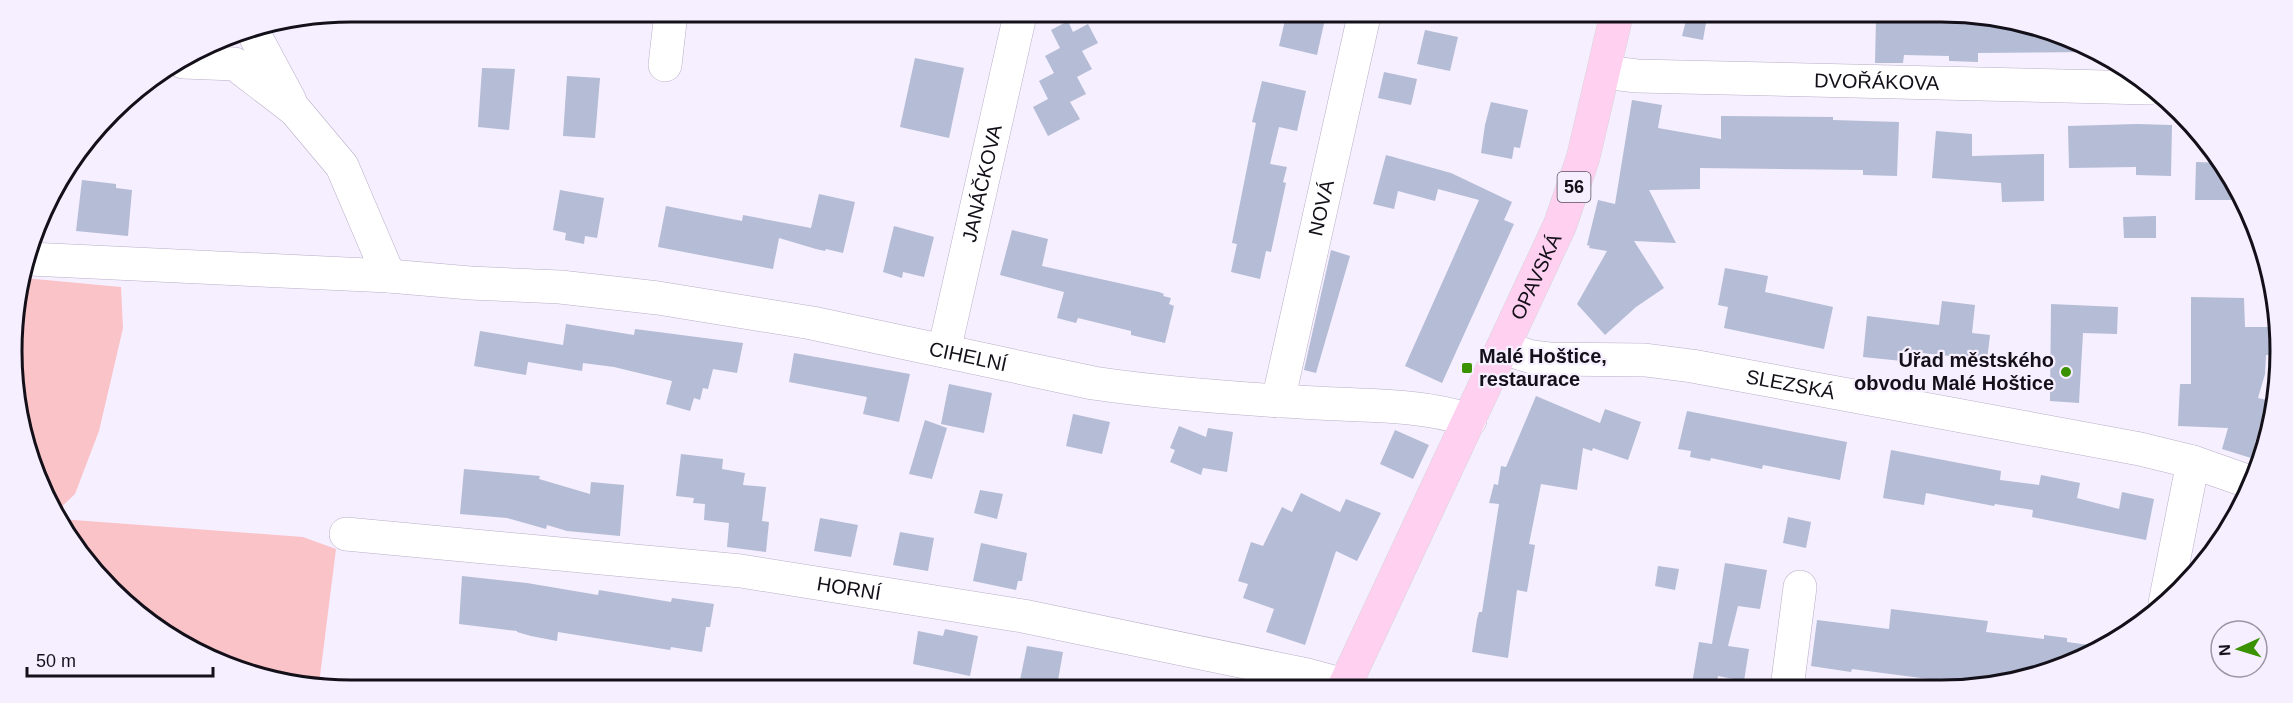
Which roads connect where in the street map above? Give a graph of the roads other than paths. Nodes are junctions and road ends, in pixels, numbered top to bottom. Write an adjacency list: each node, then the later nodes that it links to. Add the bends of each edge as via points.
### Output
1 (670, 22): 7 (street)
2 (1018, 22): 14 (street, JANÁČKOVA)
3 (1363, 22): 15 (street, NOVÁ)
4 (1615, 22): 8 (main road, OPAVSKÁ / 56)
5 (256, 37): 10 (street)
6 (195, 62): 10 (street, via 235,64)
7 (665, 65)
8 (1604, 72): 9 (street, DVOŘÁKOVA, via 1637,76); 13 (main road, OPAVSKÁ / 56, via 1572,193)
9 (2139, 88)
10 (295, 110): 12 (street, via 342,166)
11 (36, 259): 12 (street, CIHELNÍ)
12 (388, 276): 14 (street, CIHELNÍ, via 560,287 658,298 812,322)
13 (1503, 348): 16 (main road, OPAVSKÁ / 56); 17 (street, SLEZSKÁ, via 1549,359 1645,360 1692,366)
14 (944, 351): 15 (street, CIHELNÍ, via 1136,389)
15 (1278, 401): 16 (street, CIHELNÍ, via 1432,410)
16 (1470, 420): 23 (main road, OPAVSKÁ / 56)
17 (2193, 462): 18 (street, SLEZSKÁ); 21 (street)
18 (2244, 480)
19 (346, 534): 22 (street, HORNÍ, via 741,571 1023,616)
20 (1800, 587): 24 (street)
21 (2168, 590)
22 (1324, 680)
23 (1347, 680)
24 (1787, 680)

